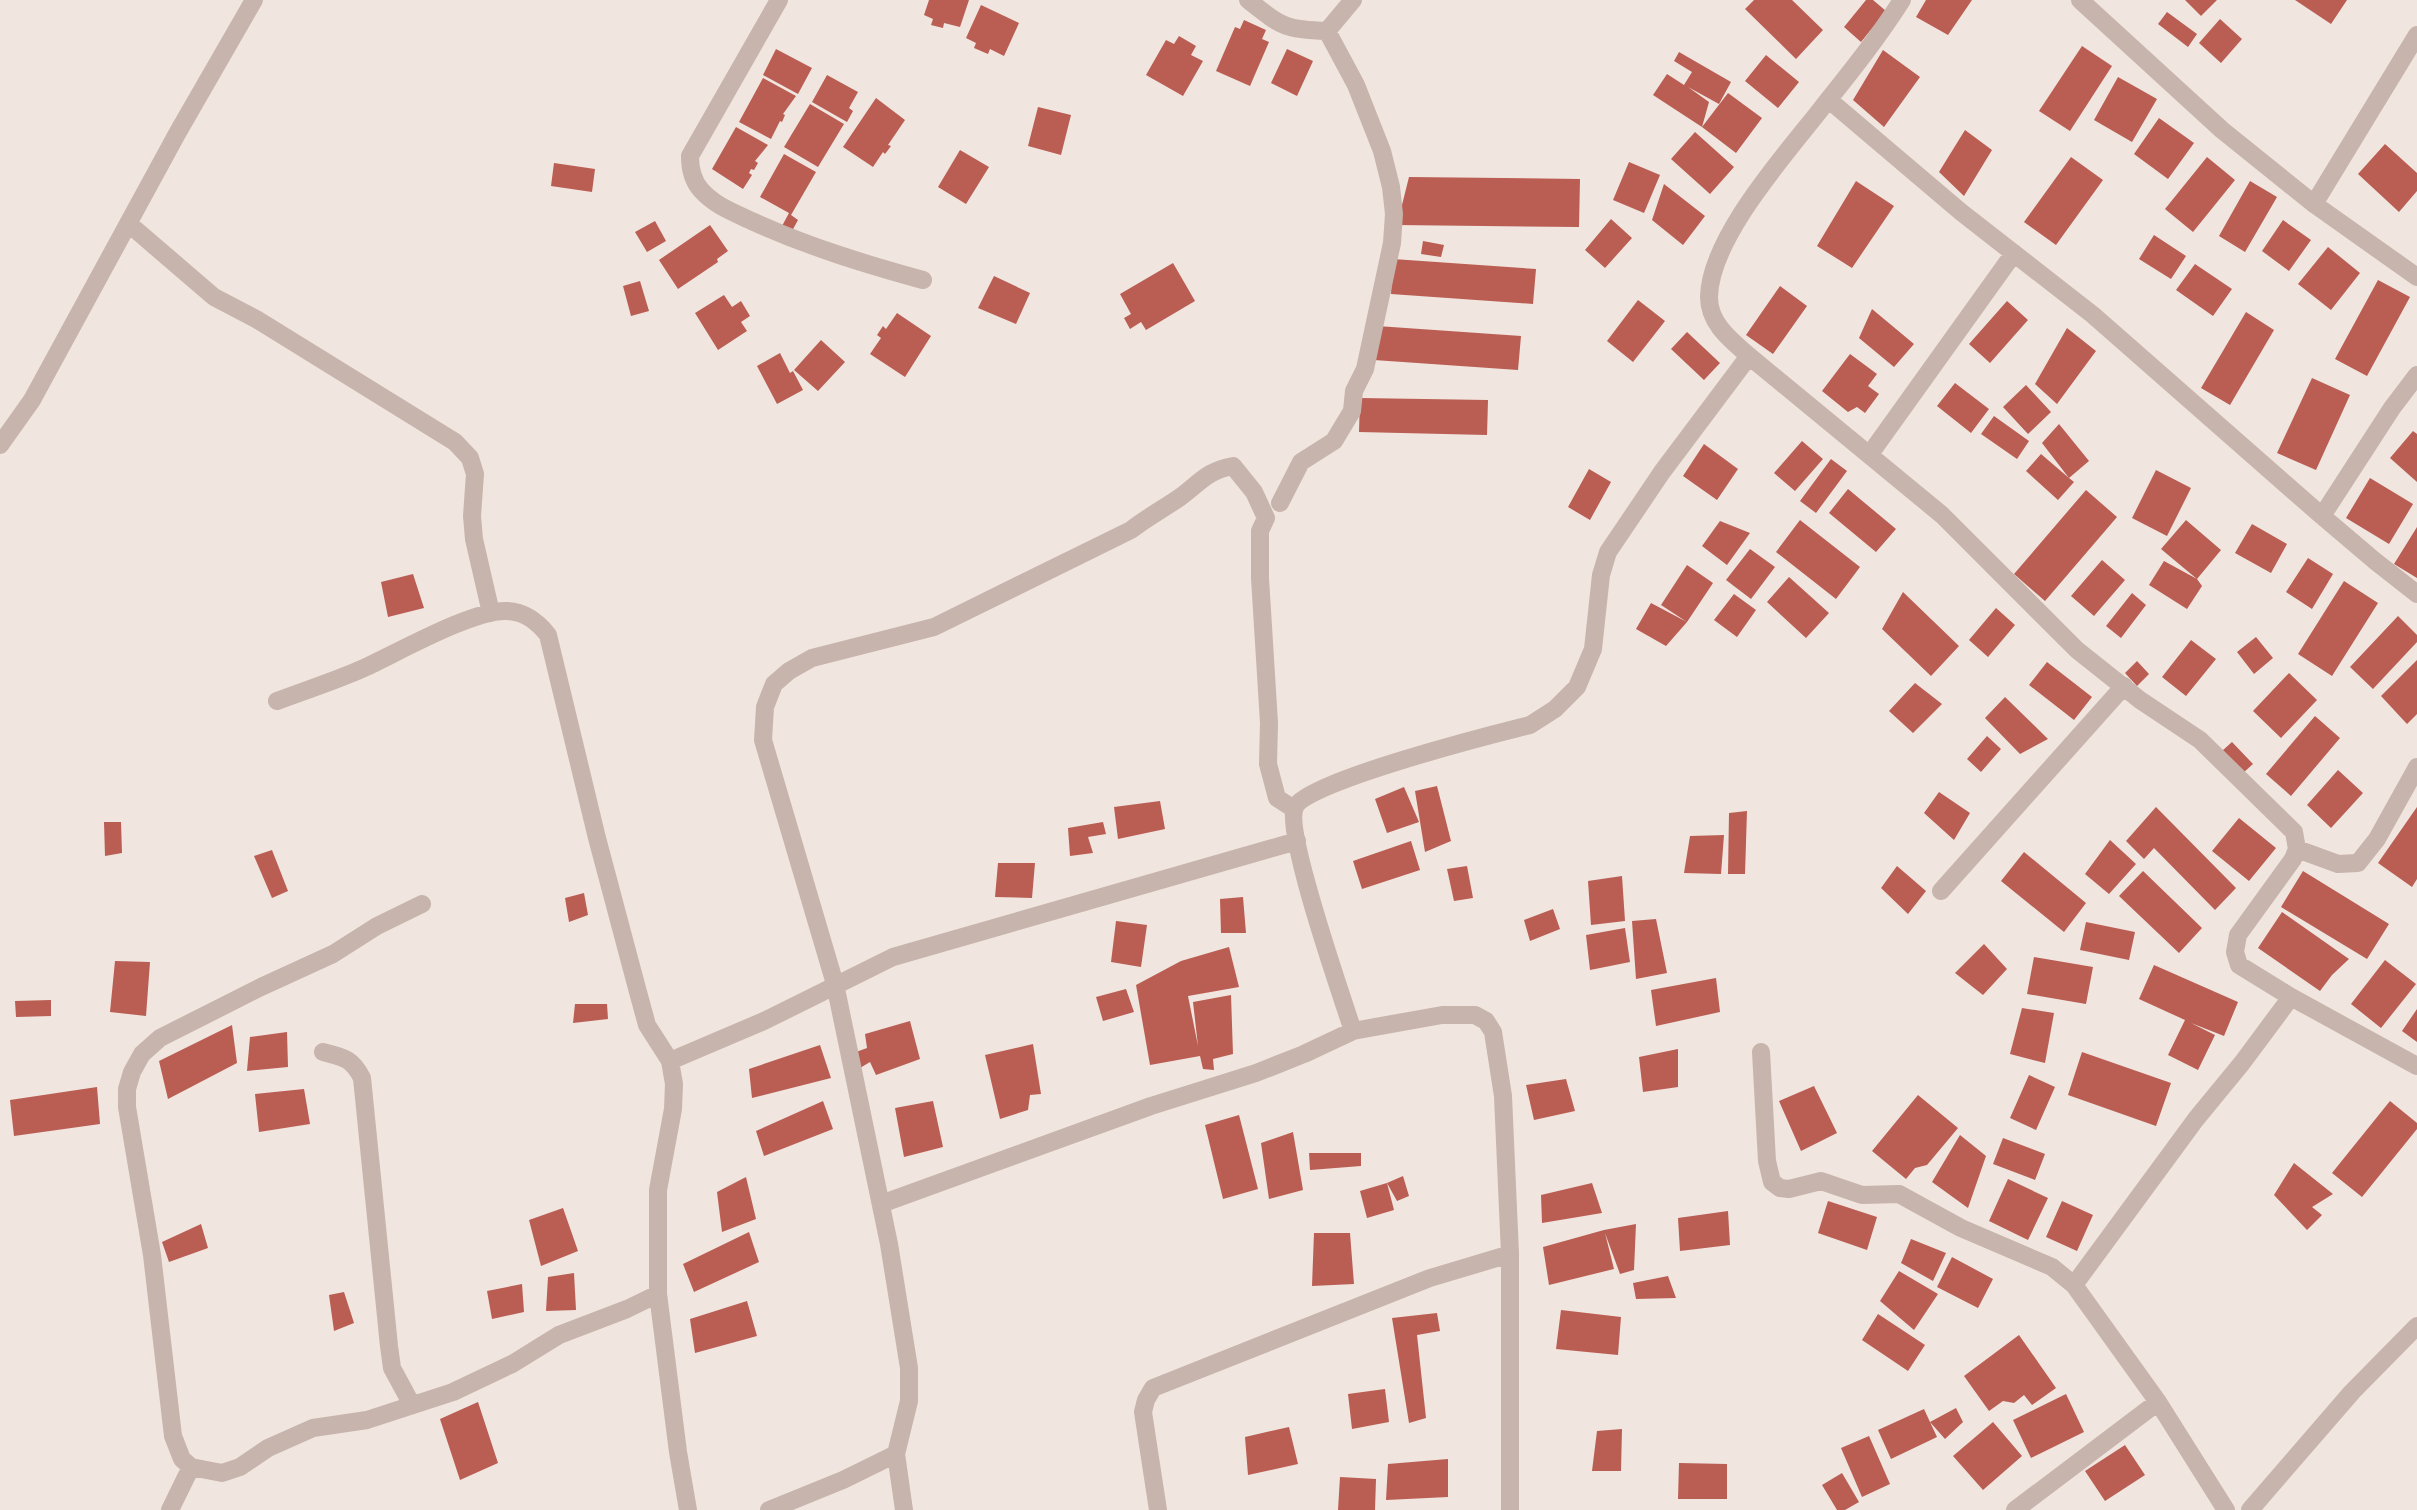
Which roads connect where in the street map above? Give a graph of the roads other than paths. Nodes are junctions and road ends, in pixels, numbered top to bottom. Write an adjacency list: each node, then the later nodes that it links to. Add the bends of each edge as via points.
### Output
1 (254, 0): 11 (street)
2 (779, 0): 14 (street, via 690,156 694,181 721,206 797,241)
3 (1248, 0): 7 (street, via 1294,30)
4 (1353, 0): 7 (street)
5 (1902, 0): 9 (street)
6 (2080, 0): 10 (street, via 2222,130)
7 (1327, 31): 19 (street, via 1382,151 1394,214 1392,243 1352,411 1334,441 1301,462)
8 (2417, 35): 10 (street)
9 (1829, 100): 12 (street); 15 (street, via 1759,190 1712,273 1713,317)
10 (2314, 204): 13 (street)
11 (129, 224): 17 (street, via 32,400); 22 (street, via 214,297 455,442 470,458 475,474 474,539)
12 (2014, 253): 18 (street); 20 (street, via 2093,315)
13 (2417, 277)
14 (923, 280)
15 (1749, 356): 18 (street); 26 (street, via 1608,552 1593,649 1577,687 1555,709 1530,725 1351,777 1300,800)
16 (2417, 375): 20 (street)
17 (0, 445)
18 (1870, 454): 23 (street, via 1942,515 2077,650)
19 (1280, 503)
20 (2322, 516): 21 (street)
21 (2417, 594)
22 (491, 613): 24 (street); 36 (street, via 523,614 548,635 647,1025)
23 (2124, 686): 28 (street, via 2200,740 2294,832); 29 (street)
24 (277, 701)
25 (2417, 767): 28 (street, via 2358,863 2338,864)
26 (1294, 809): 27 (street); 31 (street, via 1277,798 1268,764 1260,578 1260,531 1266,518 1233,466 1216,469 1131,530 966,612 934,627 812,658 774,684 765,707 763,740)
27 (1297, 841): 31 (street, via 893,957); 33 (street)
28 (2297, 849): 32 (street, via 2238,935 2235,952 2239,965)
29 (1941, 891)
30 (422, 904): 46 (street, via 160,1038 132,1072 127,1107 152,1255 173,1436)
31 (835, 984): 36 (street); 38 (street)
32 (2291, 997): 37 (street); 40 (street)
33 (1353, 1031): 38 (street, via 1256,1073); 39 (street, via 1442,1015 1475,1015 1486,1021 1493,1032 1503,1096)
34 (323, 1052): 44 (street, via 349,1060 362,1078 392,1368)
35 (1761, 1052): 40 (street, via 1767,1161 1772,1182 1780,1188 1821,1181 1862,1195 1899,1194 2052,1267)
36 (670, 1061): 41 (street, via 673,1109 658,1190)
37 (2417, 1066)
38 (881, 1204): 45 (street, via 909,1368 909,1401)
39 (1510, 1254): 47 (street, via 1430,1278 1153,1388 1143,1412); 52 (street)
40 (2074, 1285): 43 (street)
41 (658, 1294): 44 (street, via 559,1335 453,1392); 49 (street)
42 (2417, 1326): 55 (street)
43 (2158, 1402): 53 (street); 54 (street)
44 (412, 1405): 46 (street, via 367,1420 313,1428 222,1473)
45 (896, 1454): 50 (street); 51 (street)
46 (191, 1467): 48 (street)
47 (1153, 1509)
48 (170, 1510)
49 (688, 1510)
50 (769, 1510)
51 (904, 1510)
52 (1510, 1510)
53 (2015, 1510)
54 (2226, 1510)
55 (2250, 1510)

